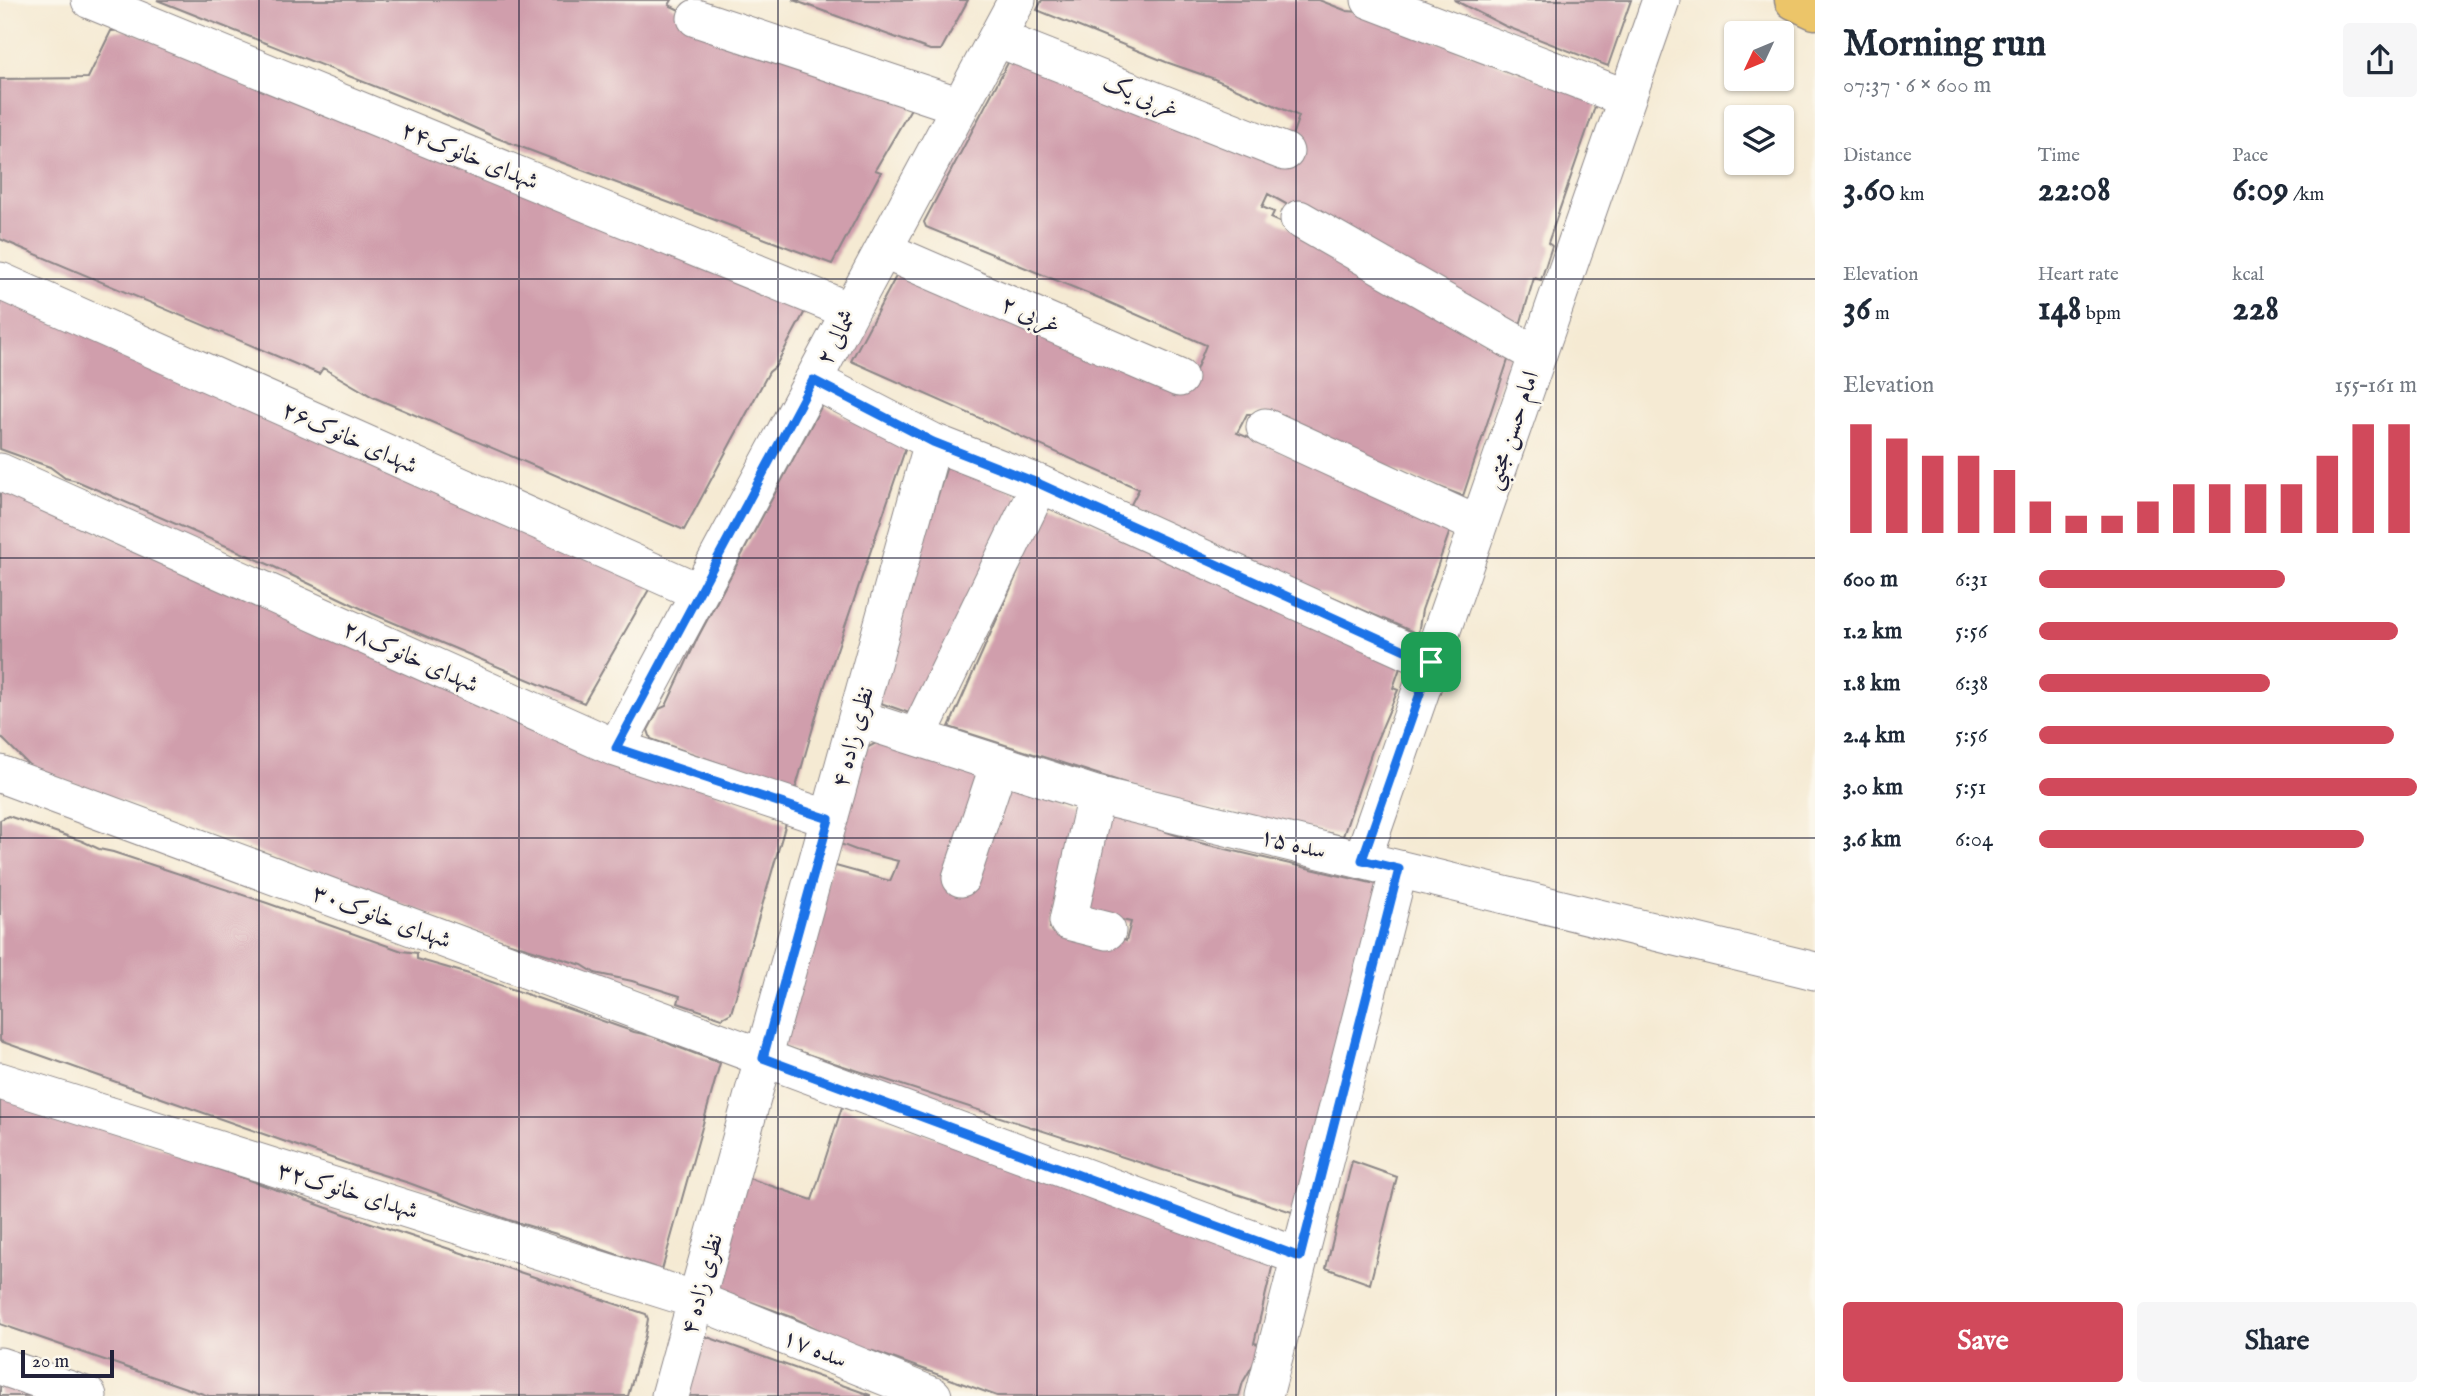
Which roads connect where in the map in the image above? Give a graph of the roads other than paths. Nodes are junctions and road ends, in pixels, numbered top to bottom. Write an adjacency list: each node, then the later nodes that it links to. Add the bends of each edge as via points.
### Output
1 (1017, 0): 8 (street, شمالی ۲)
2 (1370, 0): 9 (street)
3 (1661, 0): 9 (street, امام حسن مجتبی)
4 (1794, 0): 6 (main road)
5 (100, 2): 15 (street, شهدای خانوک۲۴)
6 (1815, 10)
7 (696, 18): 10 (street)
8 (997, 37): 10 (street, شمالی ۲); 11 (street, غربی یک)
9 (1626, 98): 16 (street, امام حسن مجتبی)
10 (960, 106): 13 (street, شمالی ۲)
11 (1285, 152)
12 (1299, 219): 16 (street)
13 (883, 250): 15 (street, شمالی ۲); 17 (street, ۲ غربی)
14 (0, 281): 24 (street, شهدای خانوک۲۶)
15 (850, 311): 18 (street, شمالی ۲)
16 (1537, 355): 23 (street, امام حسن مجتبی)
17 (1180, 378)
18 (813, 380): 20 (street); 24 (street, شمالی ۲)
19 (1265, 427): 23 (street)
20 (933, 442): 22 (street); 26 (street, نظری زاده ۴)
21 (0, 472): 28 (street, شهدای خانوک۲۸)
22 (1040, 484): 25 (street); 27 (street)
23 (1478, 525): 25 (street, امام حسن مجتبی)
24 (699, 592): 28 (street, شمالی ۲)
25 (1431, 662): 33 (street, امام حسن مجتبی)
26 (857, 718): 27 (street, سده ۱۵); 32 (street, نظری زاده ۴)
27 (917, 737): 29 (street, سده ۱۵)
28 (616, 748): 32 (street, شهدای خانوک۲۸)
29 (999, 764): 31 (street, سده ۱۵); 35 (street)
30 (0, 774): 38 (street, شهدای خانوک۳۰)
31 (1096, 796): 33 (street, سده ۱۵); 36 (street, via 1068,921)
32 (829, 819): 38 (street, نظری زاده ۴)
33 (1362, 860): 34 (street, سده ۱۵)
34 (1399, 869): 37 (street, سده ۱۵); 40 (street)
35 (961, 878)
36 (1107, 931)
37 (1815, 971)
38 (763, 1058): 40 (street, شهدای خانوک۳۰); 41 (street, نظری زاده ۴)
39 (0, 1081): 41 (street, شهدای خانوک۳۲)
40 (1300, 1257): 46 (street)
41 (696, 1300): 44 (street, نظری زاده ۴); 45 (street, سده ۱۷)
42 (0, 1366): 43 (street)
43 (88, 1396)
44 (670, 1396)
45 (933, 1396)
46 (1264, 1396)

